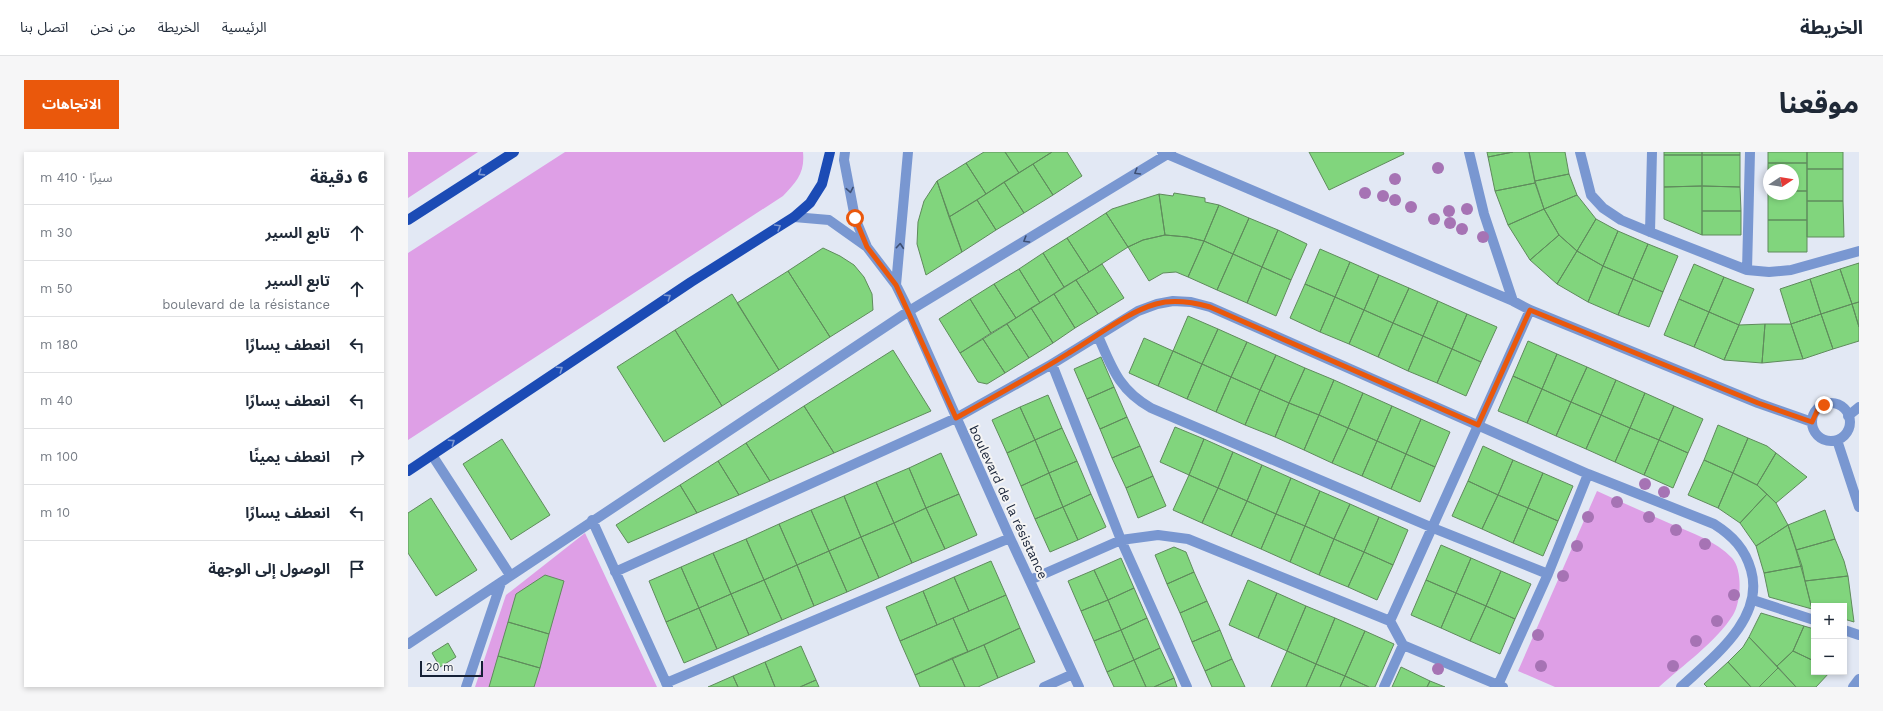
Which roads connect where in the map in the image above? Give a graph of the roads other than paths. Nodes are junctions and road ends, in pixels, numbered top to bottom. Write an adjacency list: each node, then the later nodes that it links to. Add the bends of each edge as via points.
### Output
1 (514, 152): 11 (main road, one-way to 11)
2 (830, 152): 10 (main road, via 822,184 810,203)
3 (845, 152): 13 (street, one-way to 13, via 844,160 855,218)
4 (908, 152): 16 (street, one-way to 4)
5 (1468, 152): 17 (street, via 1484,214)
6 (1580, 152): 12 (street, via 1591,195 1615,216)
7 (1652, 152): 12 (street)
8 (1750, 152): 15 (street)
9 (1166, 153): 17 (street); 19 (street, one-way to 19)
10 (794, 217): 13 (street, via 828,220); 28 (main road, one-way to 10, via 691,282)
11 (408, 220)
12 (1650, 232): 15 (street)
13 (867, 247): 16 (street, boulevard de la résistance)
14 (1859, 251): 15 (street, via 1791,270)
15 (1747, 270)
16 (896, 285): 19 (street, boulevard de la résistance)
17 (1513, 301): 18 (street)
18 (1530, 310): 25 (street, via 1758,403); 26 (street)
19 (909, 311): 24 (street, boulevard de la résistance); 32 (street)
20 (1098, 336): 21 (street); 26 (street, via 1138,311 1157,304 1191,302 1210,307); 33 (street, via 1116,375 1136,400)
21 (1052, 364): 24 (street); 35 (street)
22 (1859, 407): 23 (street)
23 (1848, 416): 25 (street, via 1838,405 1824,405 1818,409); 27 (street, via 1848,430)
24 (956, 418): 34 (street, boulevard de la résistance); 36 (street)
25 (1812, 422): 27 (street, via 1817,436 1823,440)
26 (1478, 425): 30 (street); 33 (street)
27 (1837, 440): 31 (street)
28 (432, 455): 29 (main road); 38 (street)
29 (408, 471)
30 (1588, 474): 37 (street); 41 (street, via 1714,524 1728,533 1748,558 1753,577)
31 (1859, 507)
32 (592, 520): 36 (street); 38 (street)
33 (1433, 528): 37 (street); 43 (street)
34 (1010, 538): 39 (street, boulevard de la résistance); 50 (street)
35 (1121, 540): 39 (street); 43 (street, via 1158,535 1188,539); 55 (street)
36 (615, 572): 50 (street)
37 (1548, 574): 51 (street)
38 (510, 576): 40 (street)
39 (1030, 580): 48 (street, boulevard de la résistance)
40 (501, 583): 46 (street); 52 (street)
41 (1753, 600): 42 (street); 57 (street, via 1741,626)
42 (1811, 619)
43 (1390, 621): 47 (street)
44 (1847, 631): 45 (street)
45 (1859, 635)
46 (408, 644)
47 (1403, 645): 51 (street); 56 (street)
48 (1073, 674): 53 (street); 54 (street, boulevard de la résistance)
49 (1859, 679): 58 (street)
50 (667, 685)
51 (1501, 686)
52 (466, 687)
53 (1044, 687)
54 (1079, 687)
55 (1187, 687)
56 (1384, 687)
57 (1681, 687)
58 (1853, 687)

